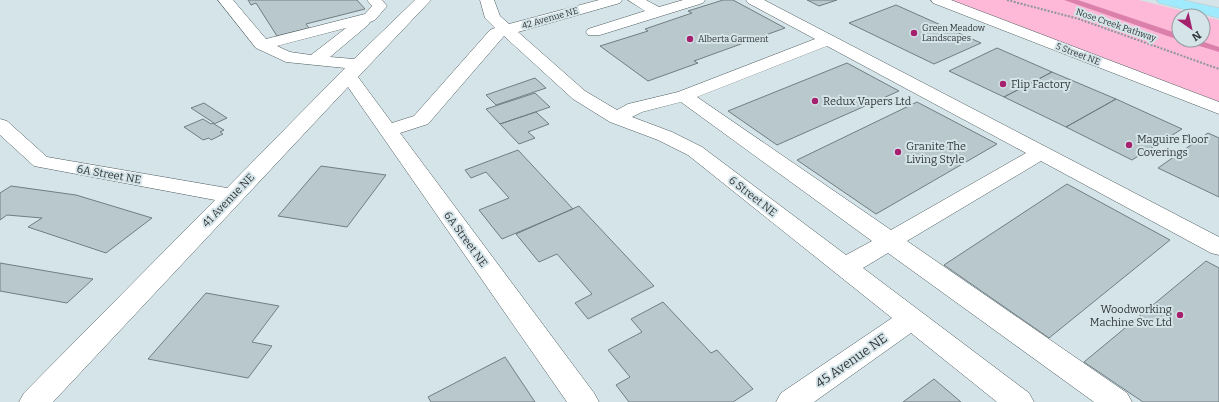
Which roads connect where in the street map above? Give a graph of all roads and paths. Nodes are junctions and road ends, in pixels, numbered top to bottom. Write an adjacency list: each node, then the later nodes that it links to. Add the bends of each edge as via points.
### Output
1 (225, 0): 19 (street)
2 (374, 0): 14 (street, via 380,6)
3 (424, 0): 15 (street, 41 Avenue NE)
4 (487, 0): 16 (street, 6 Street NE, via 493,18)
5 (615, 0): 16 (street, 42 Avenue NE)
6 (635, 0): 12 (street)
7 (698, 0): 12 (street)
8 (753, 0): 18 (street)
9 (938, 0): 24 (street, 5 Street NE)
10 (1007, 0): 21 (path, Nose Creek Pathway, via 1079,19)
11 (1164, 0): 13 (main road)
12 (657, 12): 17 (street)
13 (1219, 13)
14 (370, 17): 15 (street); 19 (street); 20 (street)
15 (400, 22): 22 (street, 41 Avenue NE)
16 (508, 30): 25 (street, 6 Street NE, via 579,95); 27 (street, 42 Avenue NE, via 496,33 420,120)
17 (594, 32)
18 (828, 40): 23 (street); 28 (street)
19 (262, 45): 20 (street, via 286,57)
20 (314, 60): 22 (street)
21 (1219, 69)
22 (354, 71): 27 (street, 6A Street NE); 29 (street, 41 Avenue NE)
23 (684, 96): 25 (street, via 635,108); 30 (street)
24 (1219, 108)
25 (617, 118): 32 (street, 6 Street NE, via 665,136 695,151)
26 (0, 125): 29 (street, 6A Street NE, via 41,162)
27 (388, 132): 35 (street, 6A Street NE)
28 (1041, 153): 30 (street); 31 (street)
29 (231, 196): 34 (street, 41 Avenue NE)
30 (890, 242): 32 (street); 38 (street)
31 (1219, 247)
32 (845, 267): 33 (street, 6 Street NE)
33 (912, 319): 36 (street, 45 Avenue NE); 37 (street, 6 Street NE)
34 (34, 402)
35 (584, 402)
36 (791, 402)
37 (1019, 402)
38 (1117, 402)

